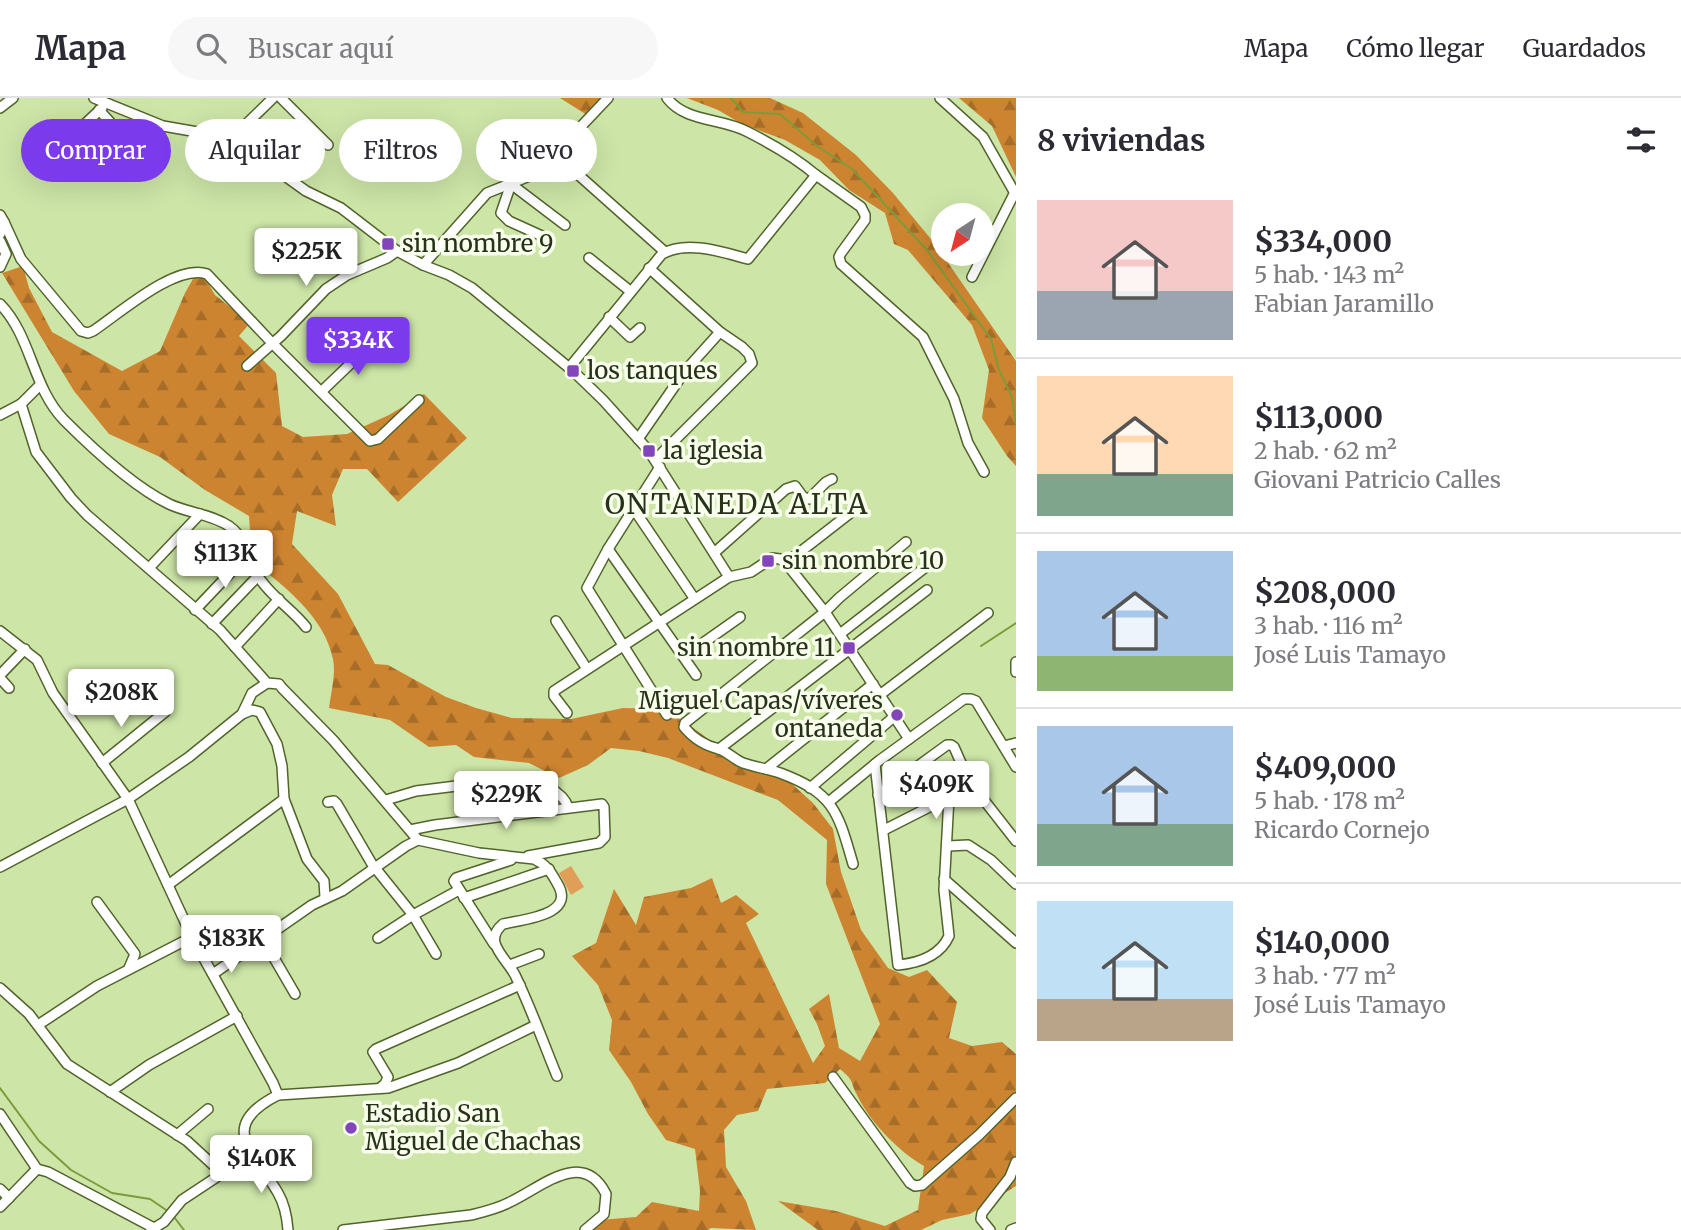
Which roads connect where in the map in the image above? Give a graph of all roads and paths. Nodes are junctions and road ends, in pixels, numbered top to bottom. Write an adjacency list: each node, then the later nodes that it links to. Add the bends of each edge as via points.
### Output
1 (13, 98): 9 (street)
2 (94, 98): 8 (street)
3 (273, 98): 12 (street)
4 (281, 98): 15 (street)
5 (608, 98): 13 (street)
6 (667, 98): 16 (street, via 679,110 745,130)
7 (940, 98): 21 (street, via 983,137)
8 (103, 107): 10 (street); 11 (street); 14 (street)
9 (0, 108)
10 (90, 119)
11 (109, 119)
12 (251, 119)
13 (587, 119)
14 (185, 131)
15 (328, 145)
16 (816, 175): 28 (street, via 748,259 690,247); 50 (street, via 861,207 865,220 841,253 841,264 923,337)
17 (293, 182): 27 (street, via 341,208)
18 (516, 182): 20 (street)
19 (586, 182): 28 (street)
20 (511, 184): 23 (street); 25 (street, via 501,213); 30 (street, via 488,193)
21 (1015, 194): 33 (street)
22 (2, 218): 24 (street); 40 (street, via 21,259 80,331 93,331 172,277 199,271)
23 (565, 225)
24 (0, 234)
25 (542, 236)
26 (0, 241): 31 (street, via 6,254)
27 (397, 251): 30 (street); 40 (street, via 326,289)
28 (665, 252): 32 (street)
29 (589, 258): 34 (street)
30 (423, 265): 42 (street, via 471,288)
31 (0, 267)
32 (649, 268): 34 (street); 38 (street)
33 (972, 277)
34 (630, 291): 36 (street)
35 (0, 304): 43 (street, via 20,331)
36 (609, 317): 37 (street, via 630,337); 42 (street)
37 (640, 328)
38 (720, 332): 48 (street, via 685,371); 49 (street, via 742,347 752,363)
39 (373, 342): 44 (street)
40 (273, 344): 41 (street); 44 (street)
41 (247, 366)
42 (569, 368): 48 (street)
43 (40, 385): 46 (street); 54 (street, via 56,412 142,488 170,505)
44 (322, 391): 45 (street, via 370,441 378,439)
45 (419, 400)
46 (21, 404): 47 (street); 61 (street, via 36,452 52,475 87,515)
47 (0, 415)
48 (638, 439): 49 (street)
49 (658, 463): 53 (street); 58 (street)
50 (984, 472)
51 (832, 479): 58 (street, via 808,499 790,486)
52 (858, 507): 59 (street)
53 (633, 508): 56 (street); 65 (street)
54 (200, 514): 57 (street, via 230,527); 61 (street)
55 (906, 542): 68 (street)
56 (608, 549): 72 (street); 78 (street, via 588,583 588,593)
57 (250, 552): 62 (street); 67 (street)
58 (714, 553): 63 (street)
59 (786, 563): 63 (street, via 772,558 751,572); 68 (street)
60 (927, 566): 76 (street)
61 (149, 568): 67 (street)
62 (258, 576): 66 (street); 73 (street)
63 (729, 577): 65 (street)
64 (927, 590): 79 (street)
65 (694, 598): 72 (street)
66 (279, 599): 74 (street); 77 (street)
67 (195, 610): 73 (street)
68 (825, 612): 76 (street); 101 (street, via 685,723 685,729 696,738)
69 (988, 613): 91 (street)
70 (740, 617): 81 (street)
71 (556, 621): 83 (street)
72 (660, 621): 78 (street); 81 (street)
73 (212, 624): 77 (street)
74 (306, 627)
75 (0, 631): 80 (street)
76 (840, 634): 79 (street)
77 (235, 647): 88 (street)
78 (622, 647): 83 (street); 96 (street)
79 (849, 648): 89 (street); 101 (street)
80 (24, 649): 87 (street); 102 (street, via 42,668 53,693)
81 (684, 654): 86 (street)
82 (1016, 662): 84 (street)
83 (587, 669): 94 (street, via 553,692)
84 (1016, 672)
85 (145, 675): 102 (street, via 165,712)
86 (696, 676)
87 (0, 677): 90 (street)
88 (267, 683): 92 (street); 112 (street, via 279,684)
89 (873, 684): 91 (street); 105 (street)
90 (9, 688)
91 (881, 694): 97 (street)
92 (249, 698): 93 (street); 95 (street)
93 (260, 712): 95 (street); 111 (street, via 277,744)
94 (567, 713)
95 (242, 714): 110 (street)
96 (667, 715)
97 (895, 716): 98 (street); 107 (street)
98 (909, 739): 100 (street, via 964,699 971,699); 103 (street)
99 (1016, 743): 100 (street)
100 (1004, 746): 104 (street)
101 (719, 749): 105 (street, via 740,762)
102 (102, 763): 110 (street)
103 (875, 764): 108 (street); 113 (street)
104 (1016, 767)
105 (766, 769): 107 (street)
106 (969, 781): 108 (street, via 954,747 947,745); 109 (street); 119 (street)
107 (810, 788): 113 (street)
108 (878, 795): 117 (street)
109 (949, 797): 117 (street); 120 (street)
110 (128, 799): 124 (street); 128 (street)
111 (284, 799): 128 (street); 130 (street, via 307,859 324,881)
112 (386, 800): 115 (street, via 416,791 521,778 557,793); 116 (street)
113 (830, 801): 122 (street)
114 (328, 802): 123 (street, via 337,804)
115 (568, 807): 116 (street); 121 (street, via 602,804 603,841)
116 (410, 830): 118 (street)
117 (884, 830): 126 (street, via 898,965 938,952 949,936)
118 (418, 840): 121 (street); 123 (street)
119 (1016, 841)
120 (948, 846): 126 (street); 127 (street, via 968,845)
121 (518, 858): 125 (street, via 543,862); 129 (street, via 456,878)
122 (852, 864)
123 (376, 866): 130 (street, via 342,891); 132 (street)
124 (0, 867)
125 (549, 869): 129 (street); 137 (street, via 564,896 561,903 549,912 503,924 497,929)
126 (944, 879): 136 (street)
127 (1016, 884)
128 (168, 885): 133 (street)
129 (461, 894): 132 (street); 137 (street)
130 (325, 897): 135 (street)
131 (97, 902): 141 (street, via 135,954)
132 (413, 915): 134 (street); 138 (street)
133 (192, 937): 141 (street); 142 (street)
134 (378, 938)
135 (263, 939): 142 (street); 145 (street)
136 (1016, 943)
137 (495, 945): 140 (street)
138 (436, 954)
139 (540, 954): 140 (street)
140 (510, 965): 143 (street)
141 (128, 970): 147 (street)
142 (214, 974): 146 (street)
143 (520, 985): 148 (street); 151 (street, via 376,1049 374,1057 388,1081)
144 (0, 988): 147 (street)
145 (295, 994)
146 (237, 1016): 152 (street); 153 (street)
147 (38, 1025): 152 (street, via 67,1064)
148 (536, 1025): 149 (street); 151 (street, via 458,1063)
149 (557, 1076)
150 (834, 1077): 154 (street, via 915,1186 922,1185)
151 (374, 1091): 153 (street)
152 (110, 1092): 157 (street)
153 (278, 1095): 158 (street, via 247,1121 244,1141)
154 (1016, 1098)
155 (208, 1110): 157 (street)
156 (0, 1114): 160 (street)
157 (177, 1135): 161 (street)
158 (250, 1155): 161 (street); 167 (street, via 279,1194)
159 (1016, 1162): 170 (street, via 982,1213)
160 (37, 1169): 163 (street); 166 (street)
161 (223, 1174): 166 (street, via 178,1204)
162 (0, 1189): 163 (street)
163 (9, 1198): 164 (street)
164 (0, 1207)
165 (1016, 1228): 171 (street)
166 (153, 1229)
167 (288, 1230)
168 (344, 1230): 169 (street, via 490,1210 575,1171 593,1177 606,1194 604,1214)
169 (585, 1230)
170 (990, 1230)
171 (1011, 1230)

